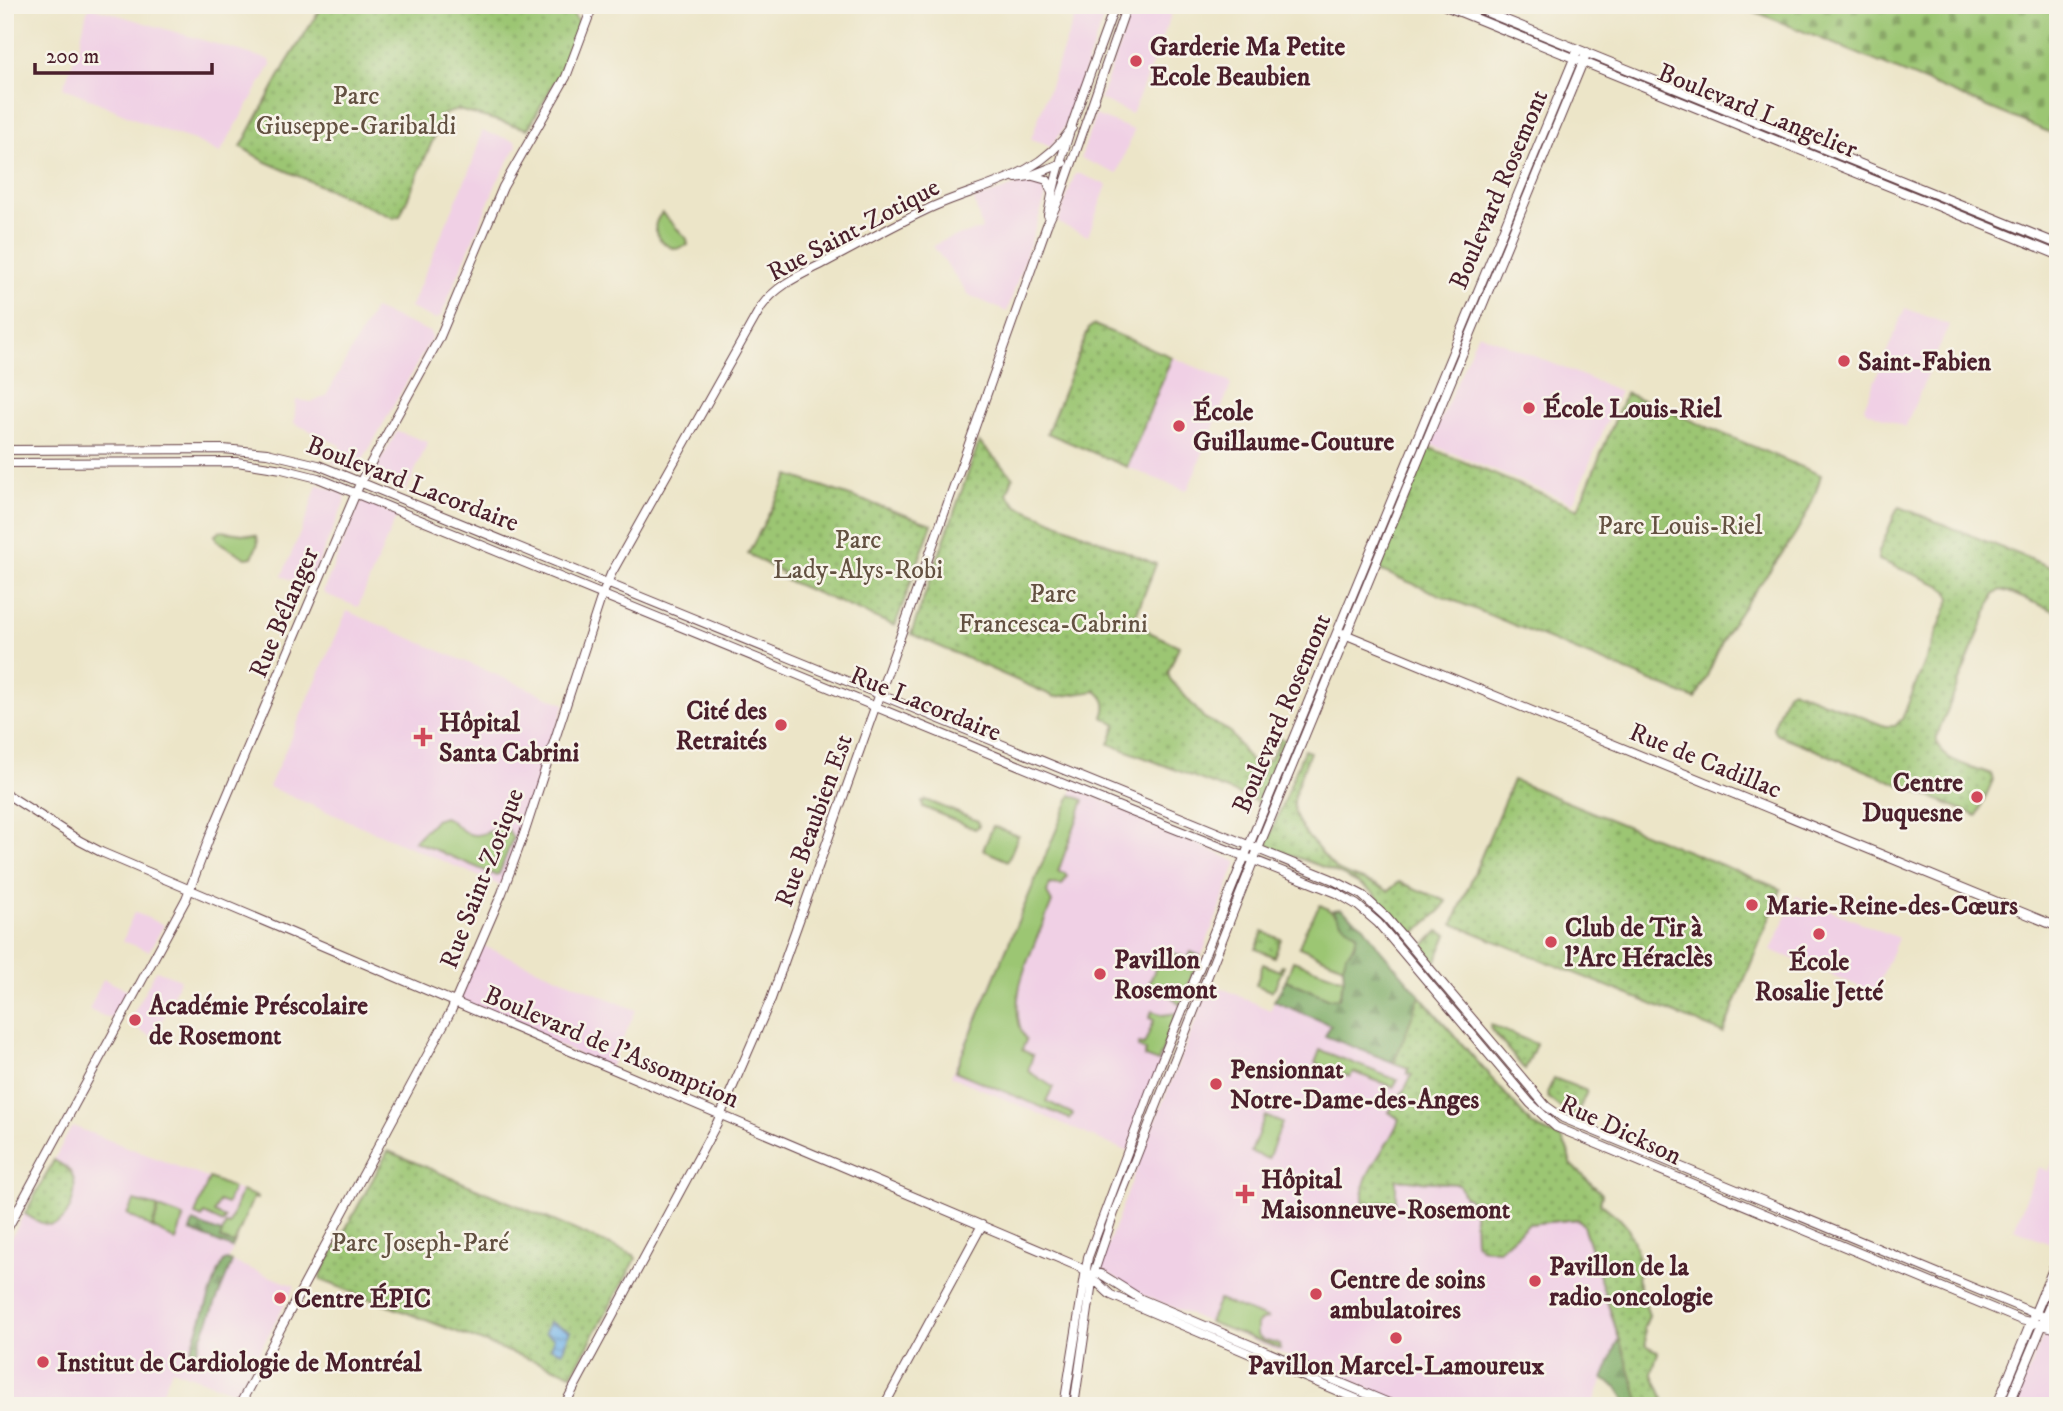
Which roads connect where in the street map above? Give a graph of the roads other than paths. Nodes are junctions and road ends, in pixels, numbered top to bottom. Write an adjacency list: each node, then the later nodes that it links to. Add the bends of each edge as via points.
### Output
1 (593, 5): 22 (main road, Rue Bélanger, via 566,77 503,187 439,339)
2 (1115, 5): 7 (main road, Rue Beaubien Est)
3 (1127, 5): 9 (main road, Rue Beaubien Est)
4 (1443, 5): 8 (main road, Boulevard Langelier)
5 (1469, 5): 6 (main road, Boulevard Langelier)
6 (1582, 51): 8 (main road, Boulevard Rosemont); 18 (main road, Boulevard Langelier)
7 (1096, 59): 9 (main road); 10 (main road, Rue Beaubien Est)
8 (1579, 60): 19 (main road, Boulevard Langelier); 27 (main road, Boulevard Rosemont)
9 (1106, 62): 12 (main road, Rue Beaubien Est)
10 (1072, 128): 11 (main road, Rue Beaubien Est); 13 (main road, Rue Beaubien Est)
11 (1050, 155): 15 (main road, Rue Saint-Zotique)
12 (1073, 159): 13 (main road, Rue Saint-Zotique); 17 (main road, Rue Beaubien Est)
13 (1061, 164): 14 (main road, Rue Saint-Zotique); 16 (main road, Rue Beaubien Est)
14 (1030, 176): 15 (main road, Rue Saint-Zotique); 16 (main road, via 1047,180)
15 (1010, 179): 24 (main road, Rue Saint-Zotique, via 926,210 770,295)
16 (1052, 194): 17 (main road, Rue Beaubien Est)
17 (1047, 225): 29 (main road, Rue Beaubien Est)
18 (2058, 244)
19 (2058, 255)
20 (5, 450): 22 (main road, Boulevard Lacordaire, via 247,451 307,462)
21 (5, 463): 23 (main road, Boulevard Lacordaire, via 237,462 294,471)
22 (361, 481): 23 (main road, Rue Bélanger); 24 (main road, Boulevard Lacordaire)
23 (356, 492): 25 (main road, Boulevard Lacordaire); 36 (main road, Rue Bélanger)
24 (608, 582): 25 (main road, Rue Saint-Zotique); 26 (main road, Boulevard Lacordaire)
25 (603, 593): 28 (main road, Boulevard Lacordaire); 38 (main road, Rue Saint-Zotique, via 524,834)
26 (708, 624): 29 (main road, Rue Lacordaire)
27 (1342, 633): 34 (main road, Boulevard Rosemont); 37 (main road, Rue de Cadillac)
28 (704, 635): 30 (main road, Rue Lacordaire)
29 (880, 695): 30 (main road, Rue Beaubien Est); 32 (main road, Rue Lacordaire)
30 (876, 706): 33 (main road, Rue Lacordaire); 39 (main road, Rue Beaubien Est, via 771,999)
31 (5, 793): 36 (main road, Boulevard de l'Assomption, via 90,846)
32 (1137, 800): 33 (main road); 34 (main road, Rue Lacordaire)
33 (1132, 812): 35 (main road, Rue Lacordaire)
34 (1253, 848): 35 (main road, Boulevard Rosemont); 47 (main road, Rue Dickson, via 1350,888 1373,903 1546,1106 1563,1118)
35 (1249, 859): 43 (main road, Boulevard Rosemont, via 1160,1065); 44 (main road, Boulevard Rosemont); 50 (main road, Rue Dickson, via 1337,893 1366,912 1530,1103 1556,1127)
36 (189, 888): 38 (main road, Boulevard de l'Assomption); 41 (main road, Rue Bélanger)
37 (2058, 927)
38 (455, 1001): 39 (main road, Boulevard de l'Assomption); 53 (main road, Rue Saint-Zotique)
39 (721, 1115): 40 (main road, Boulevard de l'Assomption); 54 (main road, Rue Beaubien Est)
40 (982, 1225): 43 (main road, Boulevard de l'Assomption); 55 (main road)
41 (5, 1233)
42 (2058, 1258): 47 (main road)
43 (1085, 1270): 44 (main road, Boulevard de l'Assomption); 56 (main road, Boulevard Rosemont)
44 (1093, 1276): 46 (main road, Boulevard de l'Assomption); 48 (main road, Boulevard Rosemont); 59 (main road, Boulevard de l'Assomption, via 1101,1274 1153,1304)
45 (2058, 1287): 49 (main road)
46 (1111, 1295): 48 (main road, via 1095,1298); 58 (main road, Boulevard de l'Assomption)
47 (2035, 1313): 49 (main road, Rue Dickson); 50 (main road)
48 (1088, 1315): 57 (main road, Boulevard Rosemont)
49 (2043, 1321): 50 (main road, Rue Dickson); 51 (main road, Rue Dickson); 52 (main road, Rue Dickson); 61 (main road)
50 (2031, 1323): 60 (main road)
51 (2058, 1323)
52 (2058, 1329)
53 (239, 1406)
54 (564, 1406)
55 (884, 1406)
56 (1064, 1406)
57 (1074, 1406)
58 (1373, 1406)
59 (1396, 1406)
60 (1997, 1406)
61 (2008, 1406)

